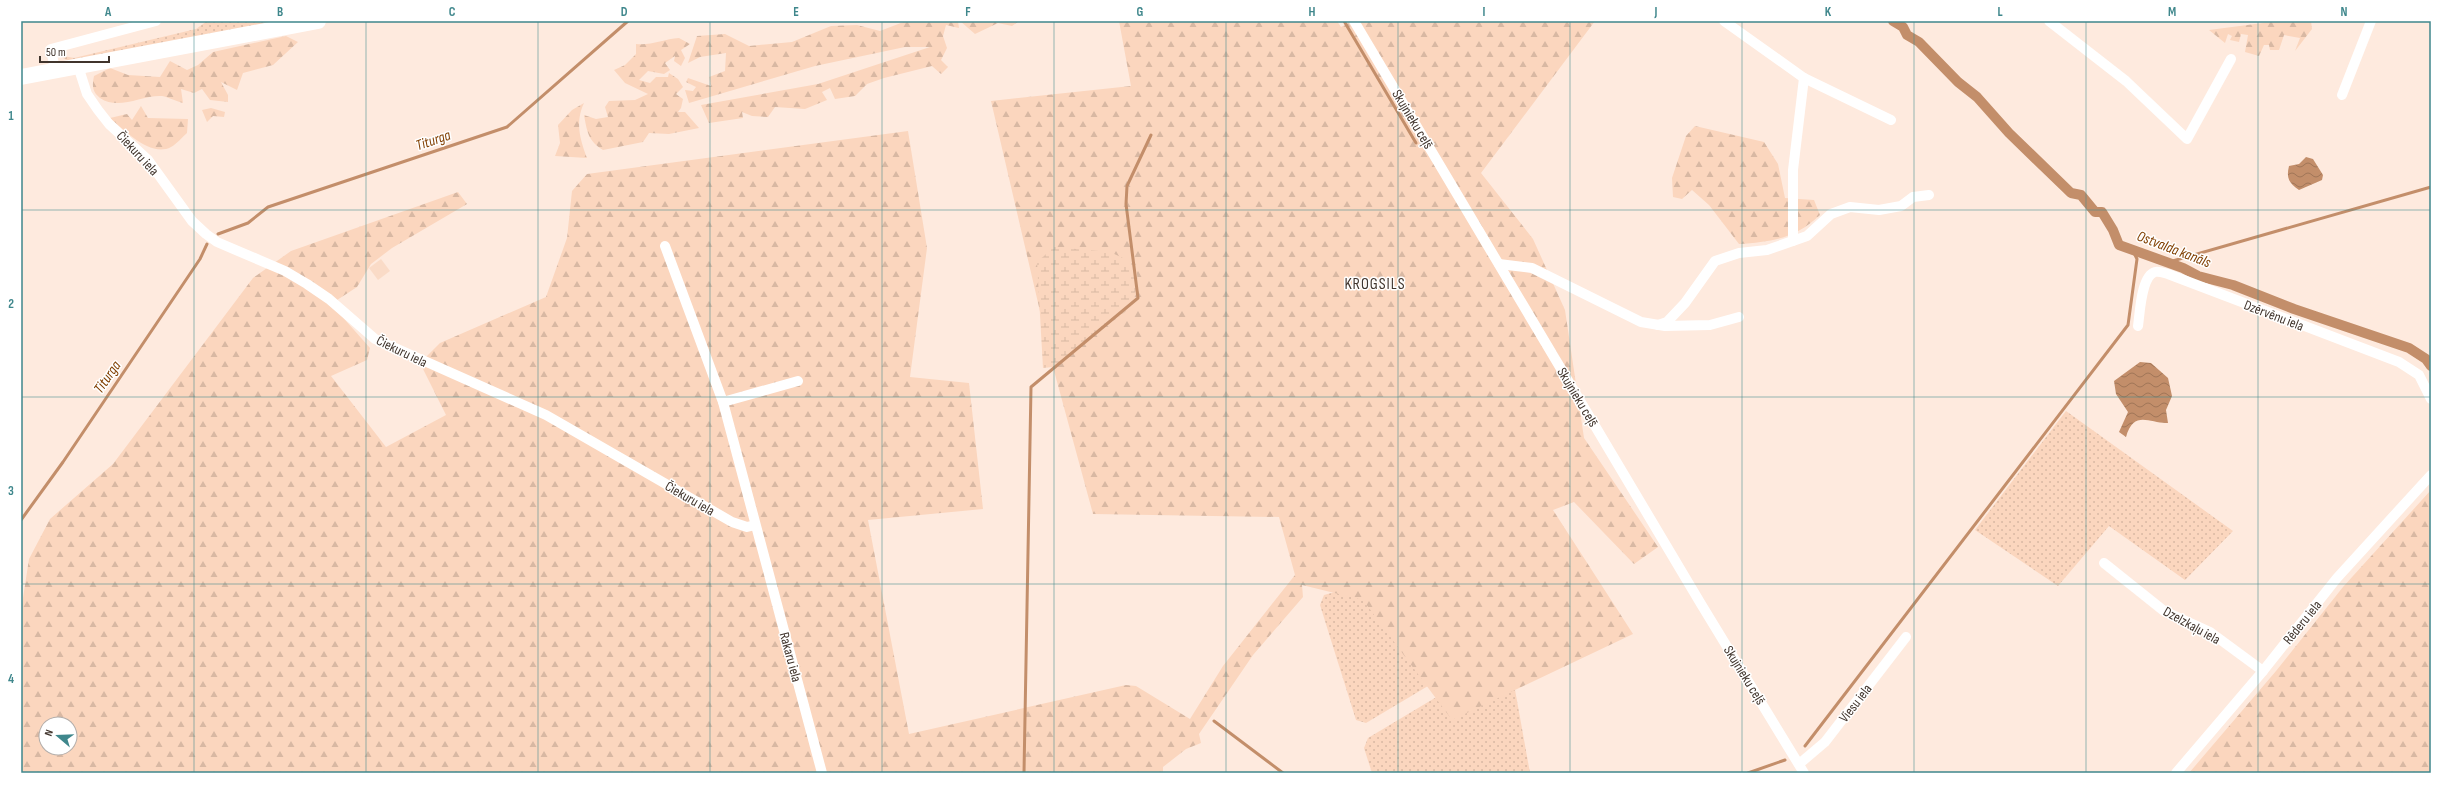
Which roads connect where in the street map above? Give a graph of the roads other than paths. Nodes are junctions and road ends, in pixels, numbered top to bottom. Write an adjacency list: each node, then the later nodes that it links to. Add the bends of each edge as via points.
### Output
1 (156, 21): 9 (street, via 51,49)
2 (318, 21): 8 (main road)
3 (1354, 21): 17 (street, Skujnieku ceļš)
4 (1724, 21): 11 (street)
5 (2048, 21): 7 (street, via 2126,81 2187,139)
6 (2371, 21): 12 (street)
7 (2231, 59)
8 (78, 66): 9 (main road); 25 (street, Čiekuru iela, via 87,94 109,124 148,160 192,221 217,242 285,271 307,284 329,299 375,339 546,414 732,522 747,527)
9 (55, 70): 10 (main road)
10 (21, 77)
11 (1804, 78): 13 (street); 15 (street, via 1793,170)
12 (2342, 95)
13 (1890, 120)
14 (1929, 195): 15 (street, via 1913,198 1901,206 1879,210 1850,207 1831,214 1807,236)
15 (1792, 241): 19 (street, via 1767,250 1739,253 1715,261 1685,303 1667,322)
16 (665, 246): 23 (street, Rakaru iela)
17 (1499, 264): 19 (street, via 1532,268 1641,322); 29 (street, Skujnieku ceļš)
18 (1739, 318): 19 (street, via 1710,325)
19 (1658, 324)
20 (2138, 326): 22 (street, Dzērvēnu iela, via 2146,282 2150,274 2168,274 2399,362 2419,375)
21 (798, 381): 23 (street)
22 (2431, 399)
23 (723, 402): 25 (street, Rakaru iela)
24 (2431, 475): 28 (street, Rēderu iela, via 2336,578)
25 (754, 525): 30 (street, Rakaru iela, via 761,541)
26 (2104, 563): 28 (street, Dzelzkaļu iela, via 2164,611 2210,632)
27 (1906, 637): 29 (street, Viesu iela)
28 (2263, 671): 31 (street, Rēderu iela)
29 (1801, 769)
30 (822, 773)
31 (2176, 773)

